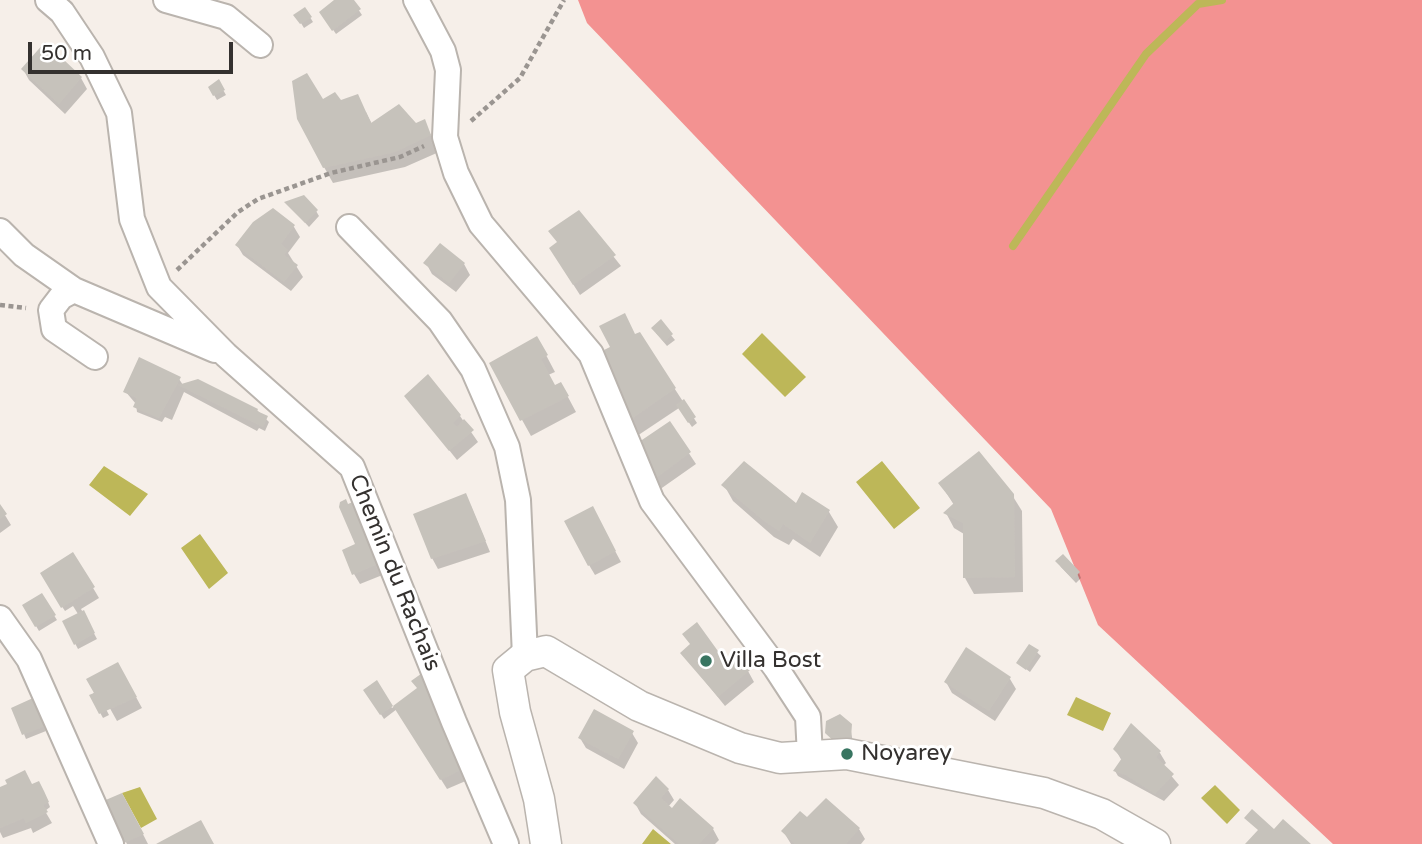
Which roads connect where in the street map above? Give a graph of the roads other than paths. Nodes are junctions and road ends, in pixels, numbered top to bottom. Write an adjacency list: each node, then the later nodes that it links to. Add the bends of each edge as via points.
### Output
1 (48, 0): 8 (street, Chemin du Rachais, via 62,12 92,57 119,113 132,219 159,287)
2 (166, 0): 4 (street, via 226,17)
3 (416, 0): 12 (street, via 443,51 448,70 445,136 456,173 481,224 591,354 652,501 808,717)
4 (260, 45)
5 (349, 227): 11 (street, via 440,321 472,369 507,447 518,500)
6 (0, 231): 7 (street, via 24,255)
7 (74, 290): 8 (street); 9 (street, via 51,310 54,329)
8 (226, 355): 14 (street, Chemin du Rachais, via 352,467)
9 (95, 357)
10 (0, 618): 13 (street, via 29,659)
11 (525, 656): 12 (street, via 546,651 639,706 740,748 780,758); 15 (street, via 508,670)
12 (810, 755): 16 (street, via 847,754 1044,793 1102,814)
13 (111, 844)
14 (506, 844)
15 (546, 844)
16 (1155, 844)

